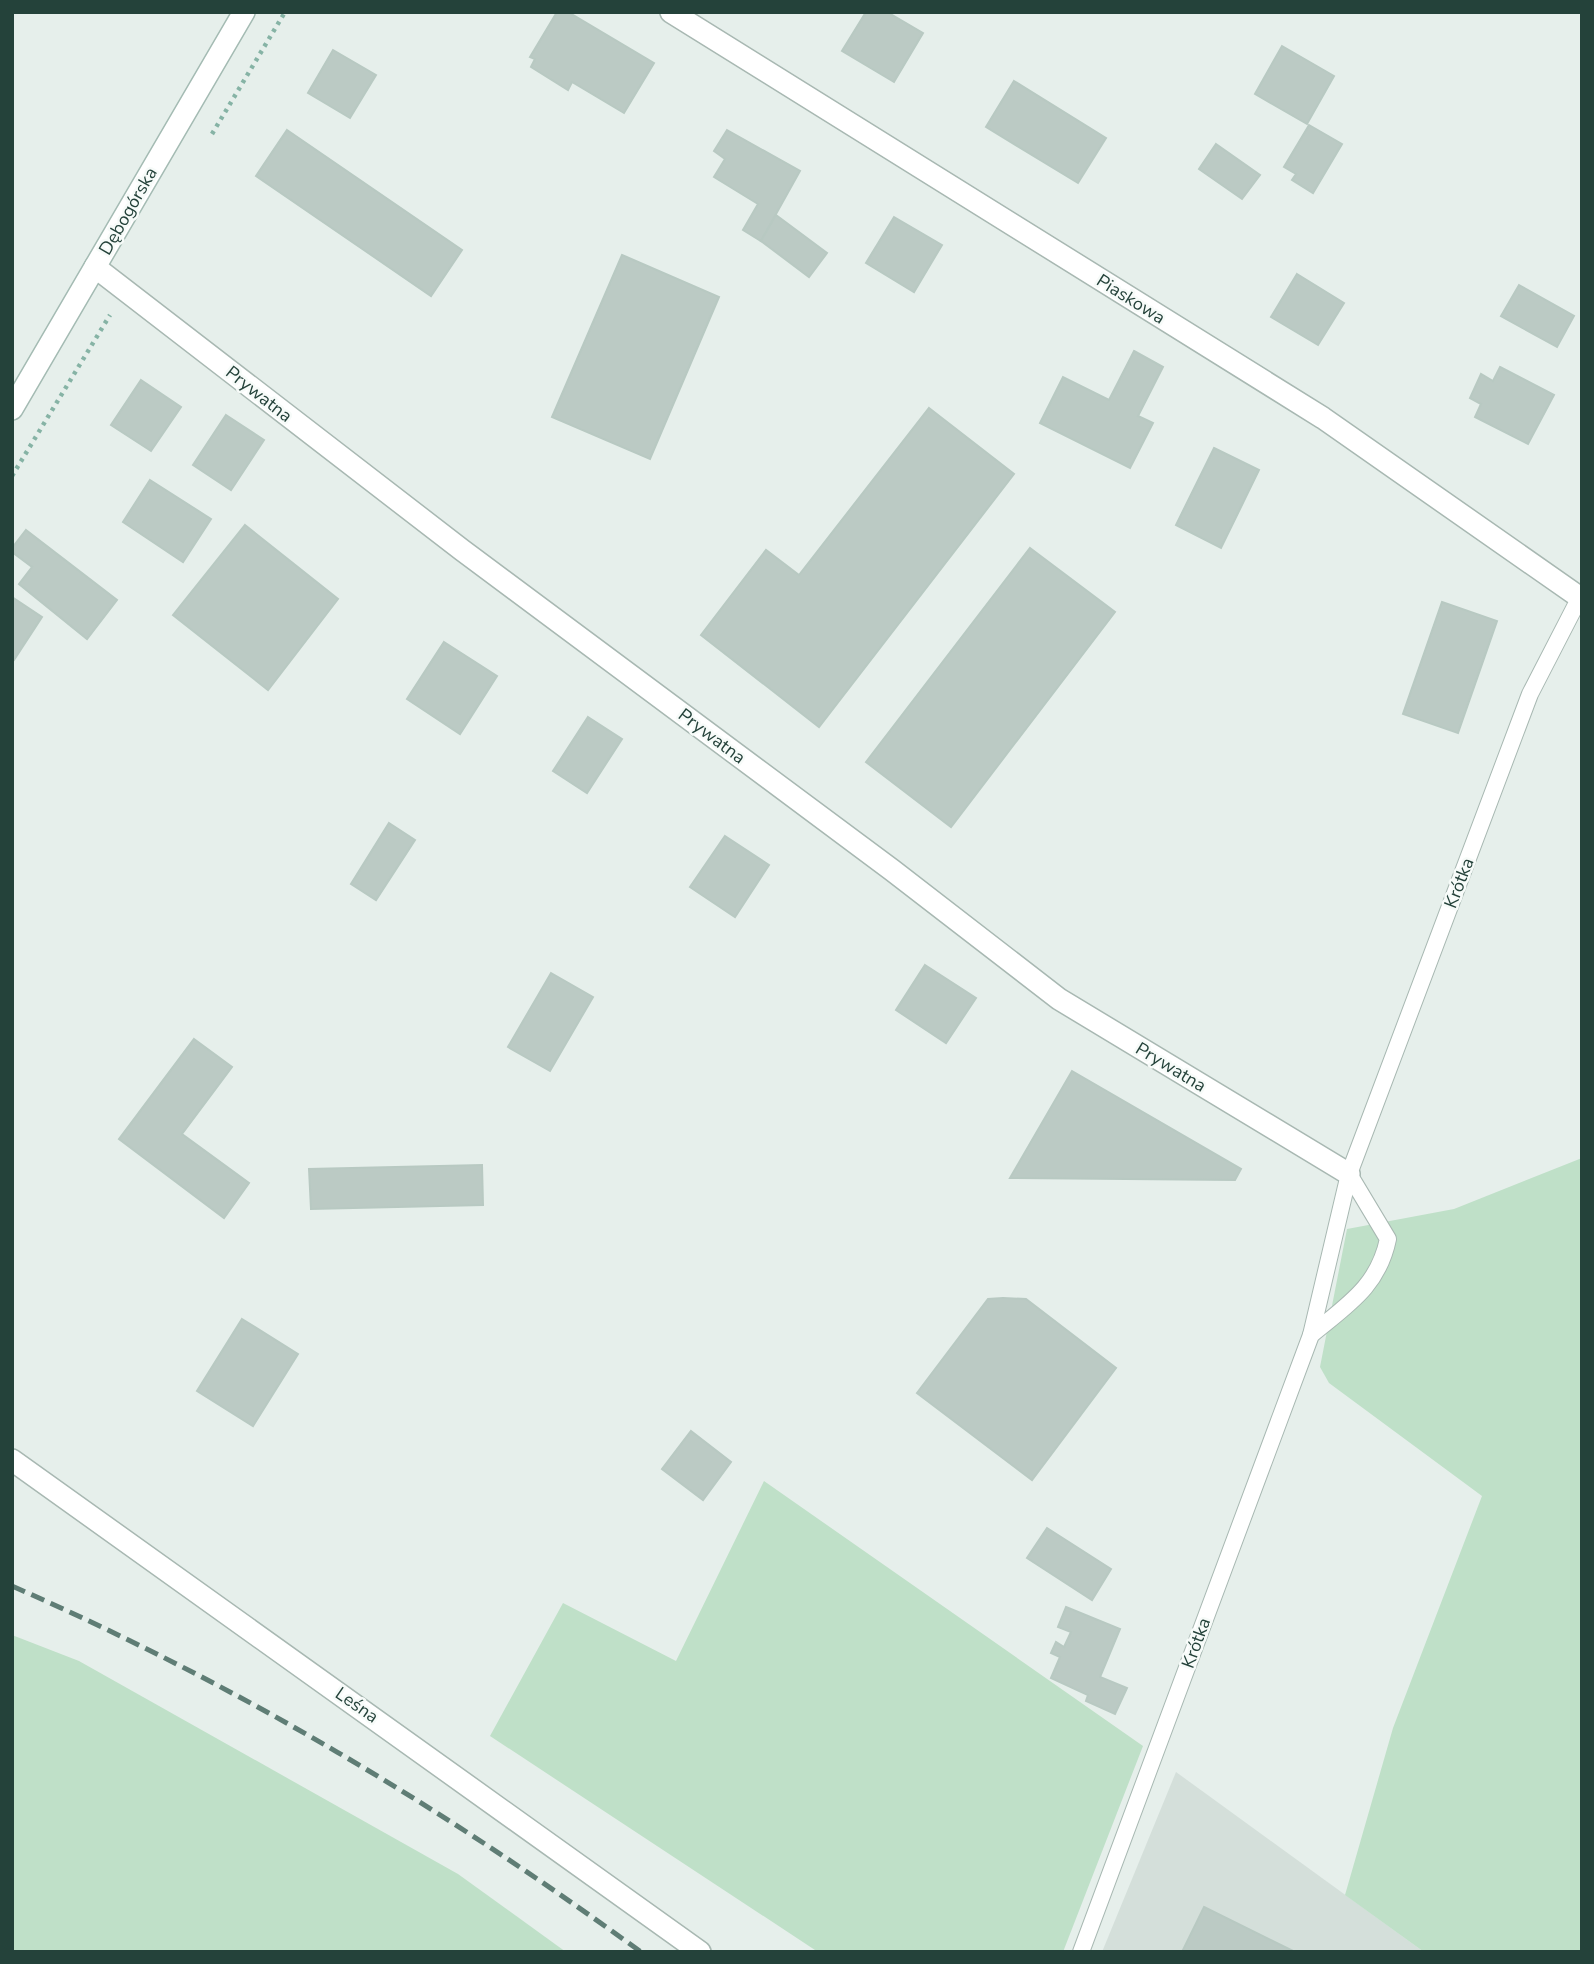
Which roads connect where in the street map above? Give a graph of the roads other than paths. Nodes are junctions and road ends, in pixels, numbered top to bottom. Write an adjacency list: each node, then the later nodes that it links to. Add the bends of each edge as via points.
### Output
1 (244, 12): 3 (street, Dębogórska)
2 (671, 12): 5 (street, Piaskowa, via 1323,418)
3 (95, 267): 4 (street, Dębogórska); 6 (street, Prywatna, via 461,550 1059,999)
4 (12, 409)
5 (1581, 598): 6 (lane, Krótka, via 1530,694)
6 (1349, 1174): 7 (lane, Krótka); 7 (lane, via 1388,1239 1383,1261 1365,1291)
7 (1311, 1335): 10 (lane, Krótka)
8 (12, 1460): 9 (street, Leśna)
9 (700, 1952)
10 (1080, 1952)

